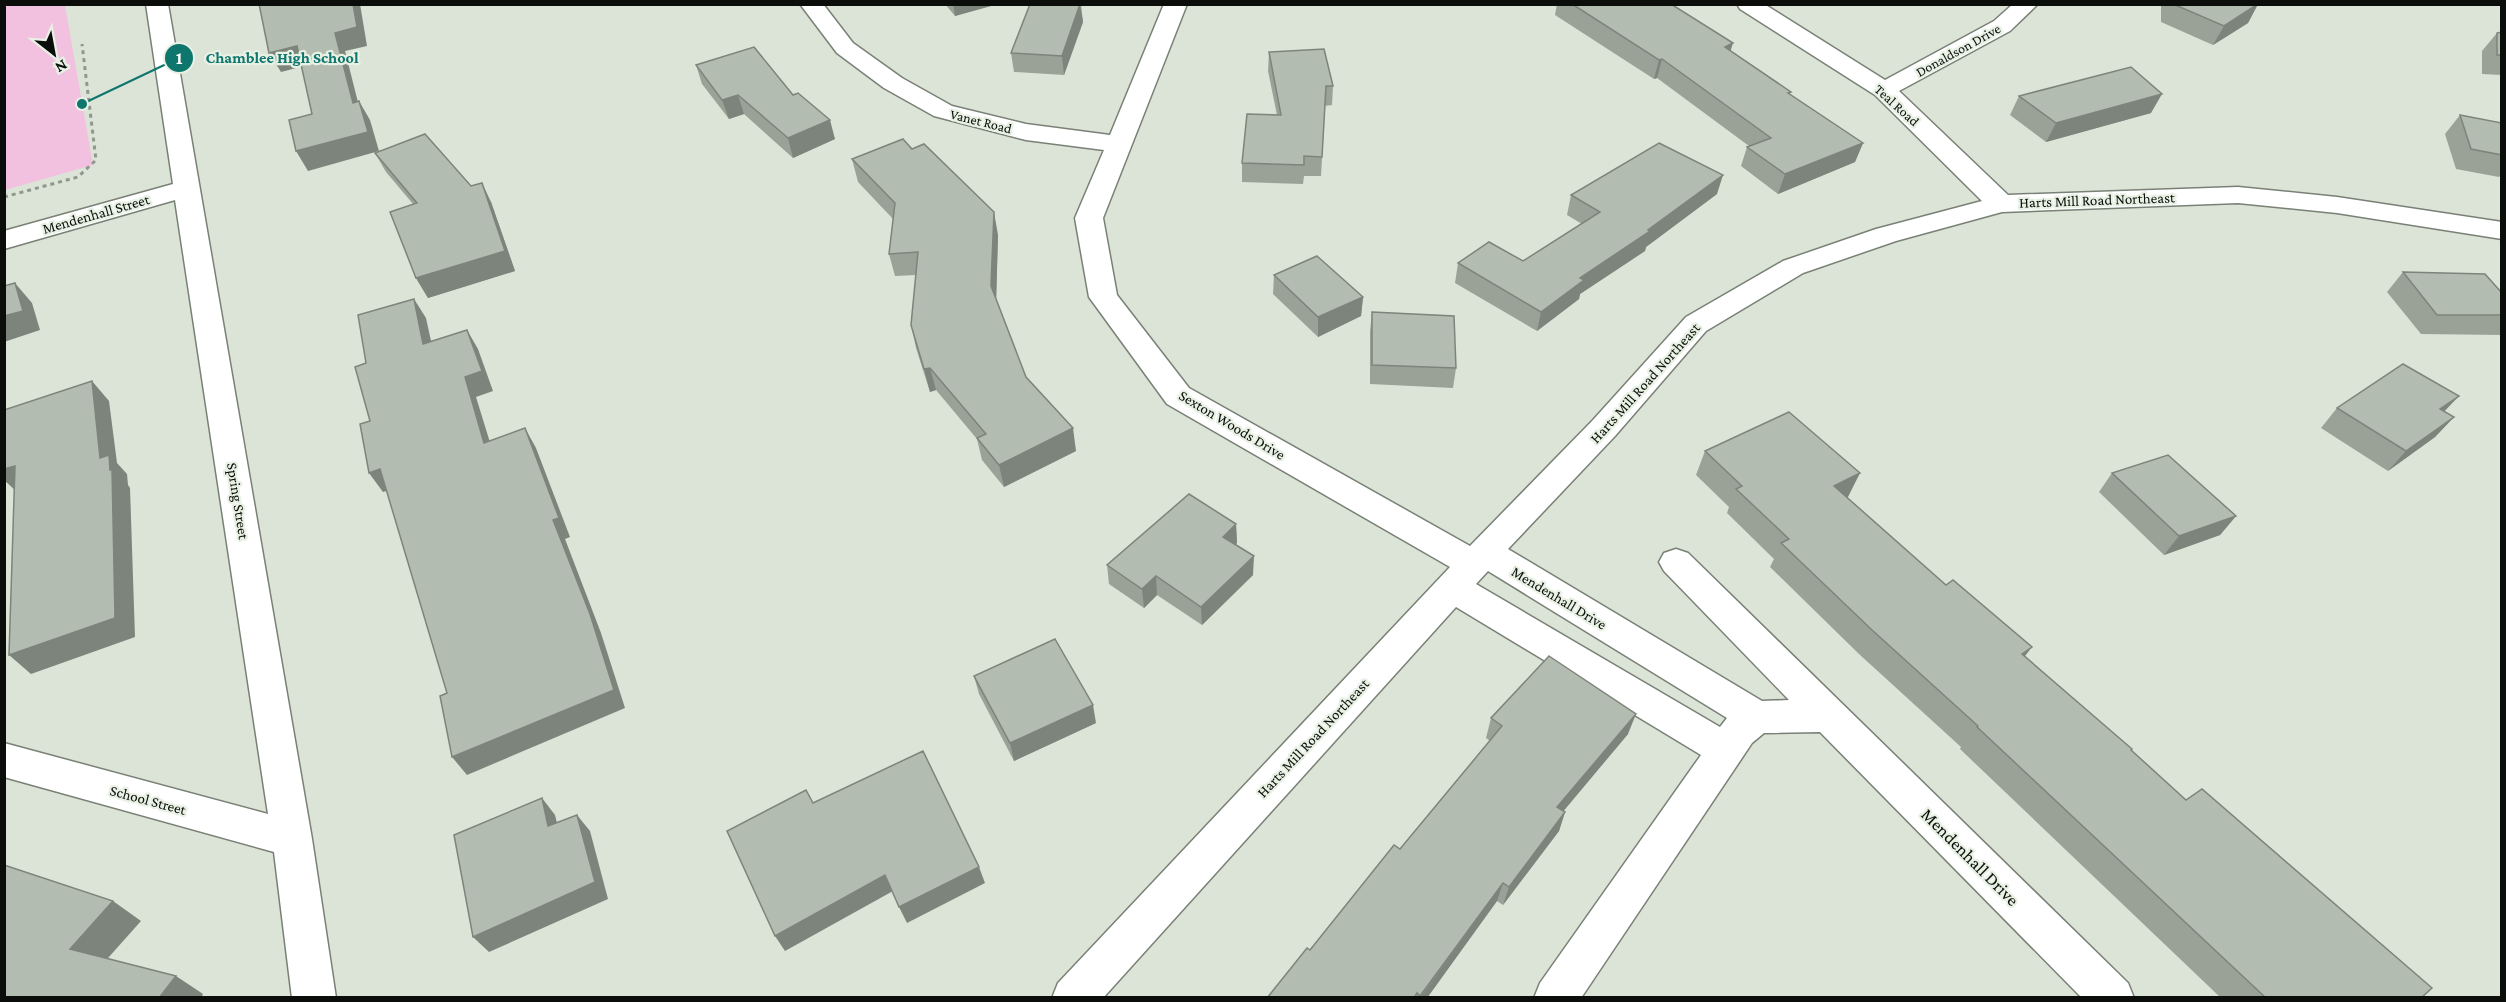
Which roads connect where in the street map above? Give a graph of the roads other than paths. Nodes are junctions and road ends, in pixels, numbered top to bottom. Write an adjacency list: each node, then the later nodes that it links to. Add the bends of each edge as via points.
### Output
1 (157, 4): 8 (street, Spring Street)
2 (811, 4): 7 (street, Vanet Road, via 844,48 893,83 943,111 1026,132)
3 (1176, 4): 7 (street, Sexton Woods Drive)
4 (1748, 4): 6 (street, Teal Road)
5 (2027, 4): 6 (street, Donaldson Drive, via 2002,27)
6 (1884, 90): 9 (street, Teal Road)
7 (1118, 144): 13 (street, Sexton Woods Drive, via 1089,218 1103,297 1178,396)
8 (188, 188): 11 (street, Mendenhall Street); 18 (street, Spring Street)
9 (2001, 204): 10 (street, Harts Mill Road Northeast, via 2238,195 2337,205); 13 (street, Harts Mill Road Northeast, via 1886,235 1793,267 1696,324 1604,428)
10 (2502, 231)
11 (4, 240)
12 (1676, 562): 14 (street, Mendenhall Drive)
13 (1470, 568): 15 (street, Mendenhall Drive); 16 (street); 20 (street, Harts Mill Road Northeast)
14 (1828, 716): 15 (street); 22 (street, Mendenhall Drive)
15 (1757, 717): 16 (street, via 1739,731)
16 (1726, 750): 21 (street)
17 (4, 760): 18 (street, School Street)
18 (292, 839): 19 (street, Spring Street)
19 (315, 998)
20 (1073, 998)
21 (1555, 998)
22 (2113, 998)

